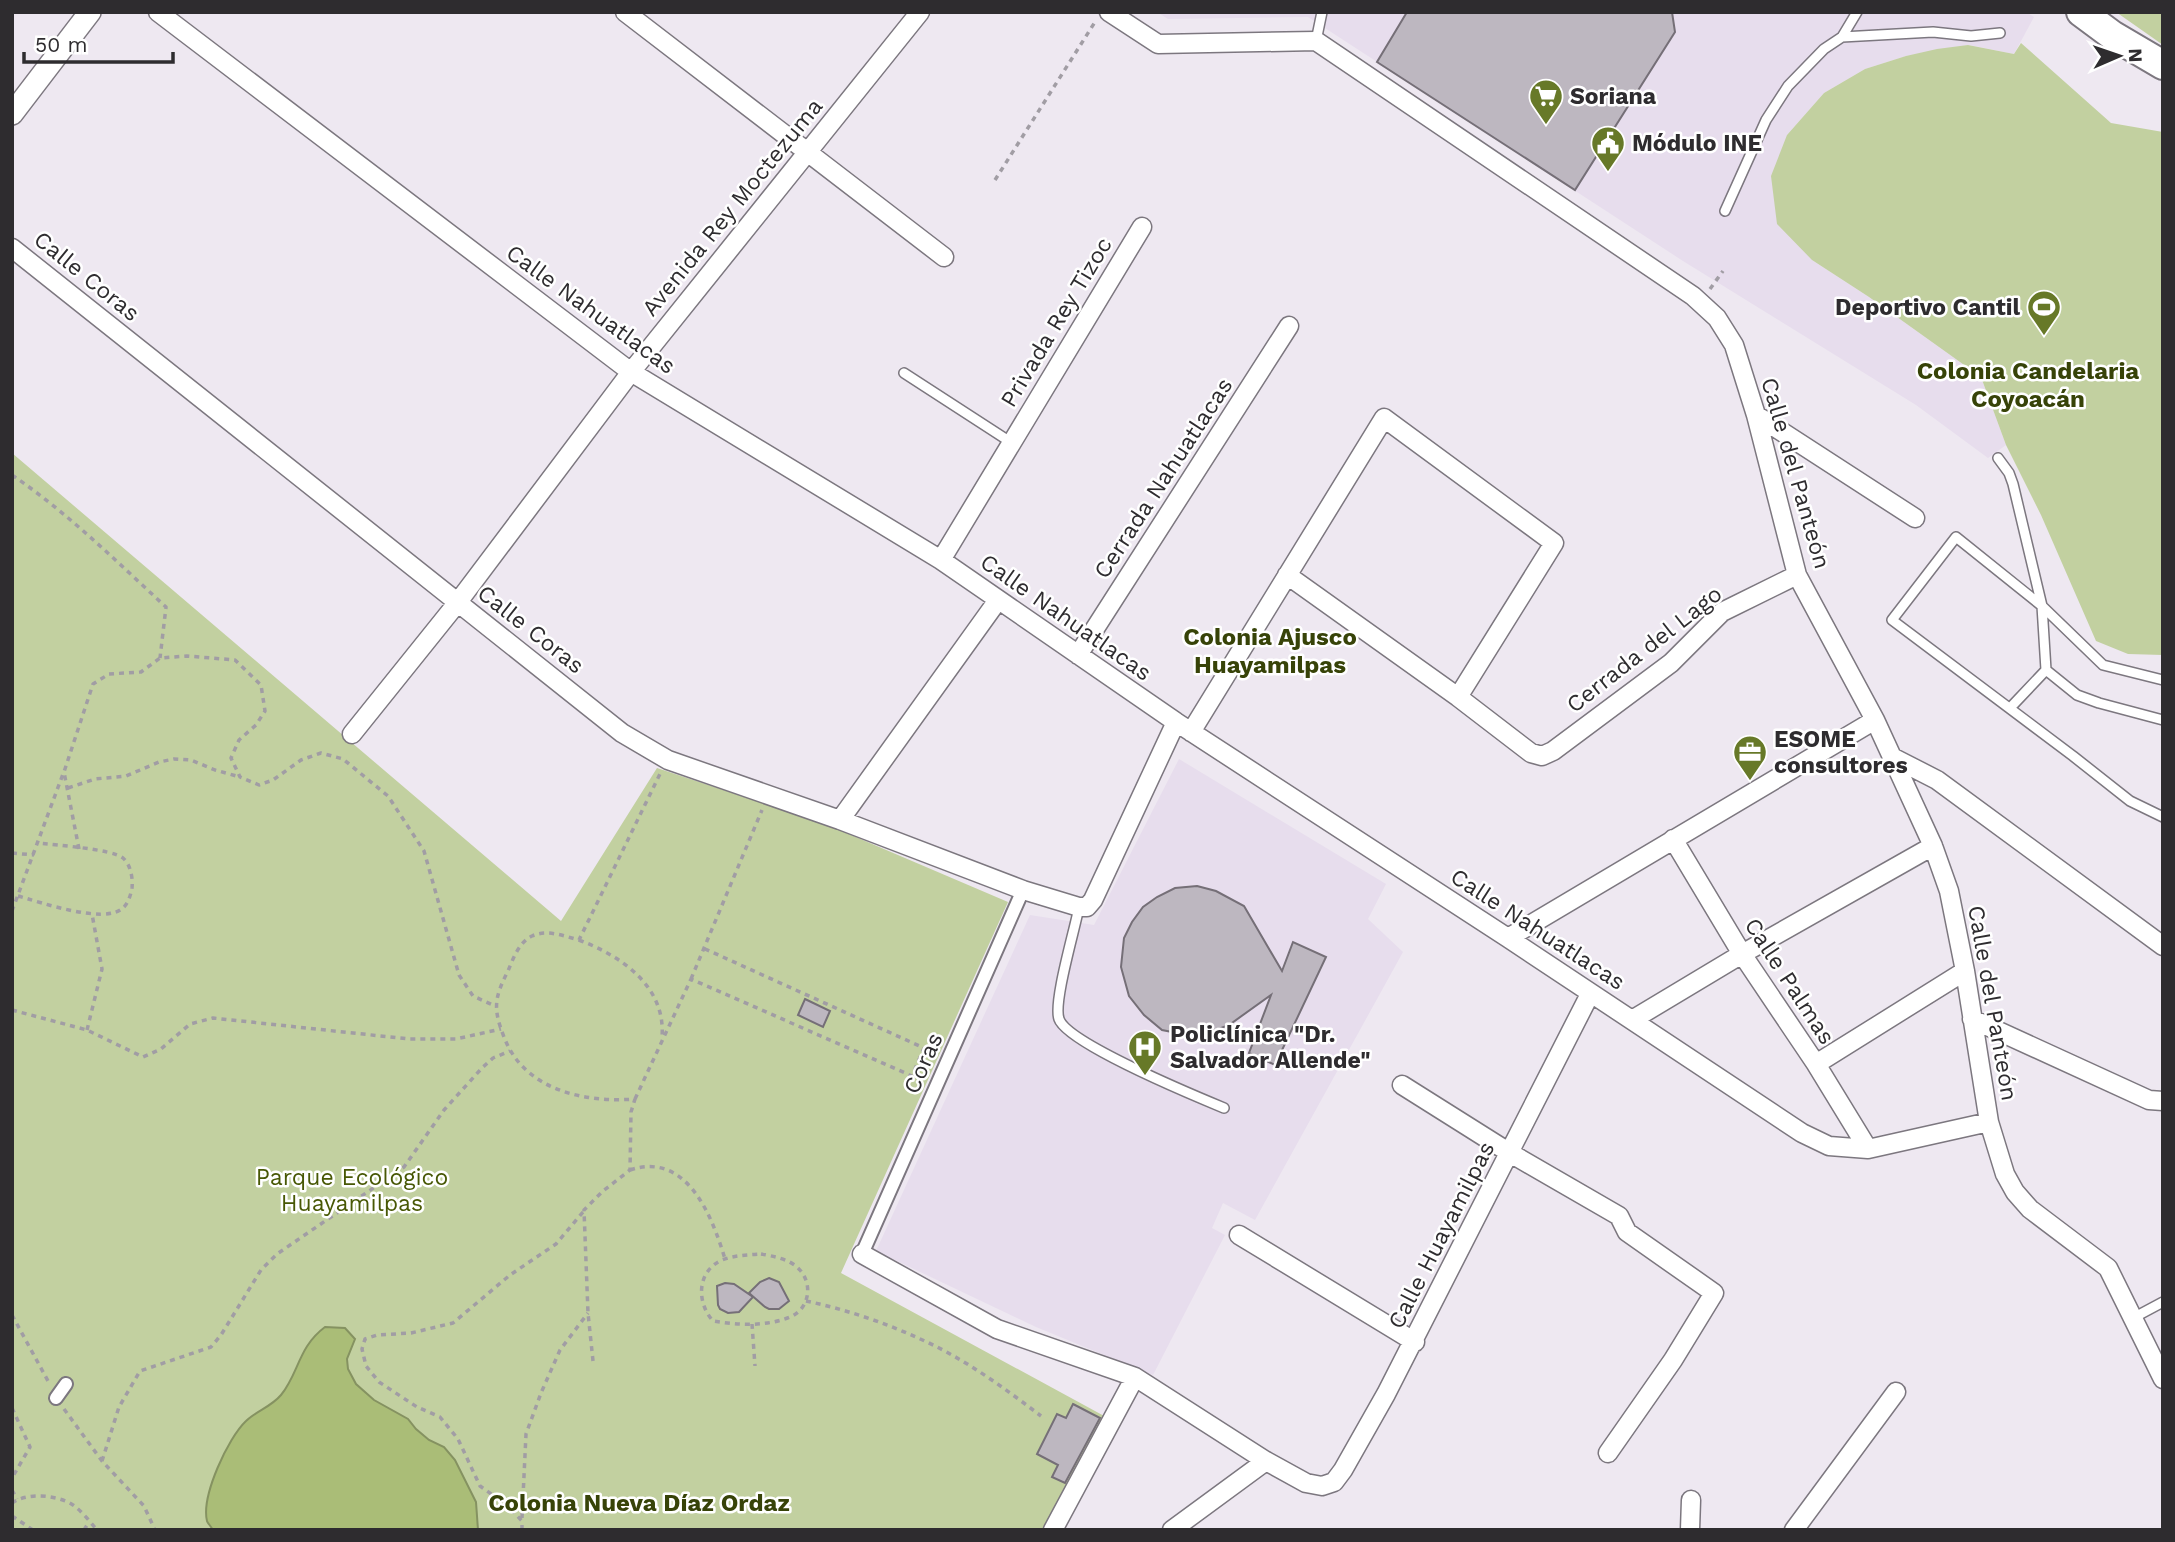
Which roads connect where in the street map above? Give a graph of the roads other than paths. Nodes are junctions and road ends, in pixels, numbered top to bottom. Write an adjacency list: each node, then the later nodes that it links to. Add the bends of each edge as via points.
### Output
1 (90, 12): 13 (street)
2 (158, 12): 20 (street, Calle Nahuatlacas)
3 (625, 12): 14 (street)
4 (920, 12): 14 (street, Avenida Rey Moctezuma)
5 (1109, 12): 11 (street, via 1158,44)
6 (1322, 12): 11 (lane)
7 (1857, 12): 10 (lane)
8 (2081, 12): 12 (main road)
9 (2000, 33): 10 (lane)
10 (1842, 37): 15 (lane, via 1815,56 1788,86 1766,120)
11 (1316, 41): 22 (street, Calle del Panteón, via 1693,296 1717,318 1734,345)
12 (2163, 65)
13 (12, 114)
14 (808, 152): 18 (street); 20 (street, Avenida Rey Moctezuma)
15 (1725, 211)
16 (1142, 227): 23 (street, Privada Rey Tizoc)
17 (12, 248): 30 (street, Calle Coras)
18 (944, 257)
19 (1289, 326): 32 (street, Cerrada Nahuatlacas)
20 (631, 372): 26 (street, Calle Nahuatlacas); 30 (street, Avenida Rey Moctezuma)
21 (904, 373): 23 (lane, Privada Rey Tizoc)
22 (1756, 415): 25 (street); 28 (street, Calle del Panteón)
23 (1012, 443): 26 (street, Privada Rey Tizoc)
24 (1998, 458): 31 (lane, via 2013,484)
25 (1915, 518)
26 (941, 561): 29 (street, Calle Nahuatlacas)
27 (1287, 575): 35 (street, Cerrada del Lago); 35 (street, via 1384,418 1554,543); 40 (street)
28 (1797, 575): 35 (street, Cerrada del Lago, via 1722,612 1671,663 1542,756 1531,753); 37 (street, Calle del Panteón)
29 (998, 600): 32 (street, Calle Nahuatlacas); 44 (street)
30 (458, 602): 41 (street, Avenida Rey Moctezuma); 44 (street, Calle Coras, via 622,733 668,760)
31 (2042, 606): 33 (lane); 34 (lane, via 2103,665); 36 (lane, via 1956,537 1892,620)
32 (1078, 655): 39 (street, Calle Nahuatlacas)
33 (2046, 670): 36 (lane); 38 (lane, via 2077,695)
34 (2163, 680)
35 (1458, 697)
36 (2010, 708): 43 (lane, via 2130,801)
37 (1875, 720): 42 (street, Calle del Panteón); 45 (street)
38 (2163, 720)
39 (1175, 722): 40 (street, Calle Nahuatlacas); 48 (street)
40 (1191, 732): 49 (street, Calle Nahuatlacas)
41 (352, 734)
42 (1894, 758): 46 (street, Calle del Panteón); 50 (street, via 1937,780)
43 (2163, 817)
44 (840, 820): 47 (street, Calle Coras)
45 (1673, 839): 49 (street); 51 (street, Calle Palmas)
46 (1933, 846): 51 (street); 52 (street, Calle del Panteón, via 1949,891)
47 (1023, 890): 48 (street, Calle Coras); 64 (street, Coras)
48 (1086, 904): 59 (lane, via 1057,1002 1059,1019 1067,1031 1137,1070)
49 (1508, 938): 53 (street, Calle Nahuatlacas)
50 (2163, 946)
51 (1742, 954): 55 (street); 56 (street, Calle Palmas)
52 (1965, 971): 54 (street, Calle del Panteón); 56 (street)
53 (1590, 994): 55 (street, Calle Nahuatlacas); 62 (street, Calle Huayamilpas)
54 (1972, 1019): 58 (street, via 2149,1100); 60 (street, Calle del Panteón)
55 (1632, 1020): 61 (street, Calle Nahuatlacas, via 1802,1133 1829,1146)
56 (1816, 1064): 61 (street, Calle Palmas)
57 (1402, 1085): 62 (street)
58 (2163, 1101)
59 (1224, 1108)
60 (1989, 1122): 61 (street, Calle Nahuatlacas); 66 (street, Calle del Panteón, via 2015,1192 2030,1209 2108,1268)
61 (1868, 1149)
62 (1510, 1153): 67 (street, Calle Huayamilpas); 73 (street, via 1619,1216 1627,1232 1714,1293)
63 (1239, 1235): 67 (street)
64 (862, 1254): 68 (street, via 997,1329)
65 (2163, 1302): 66 (lane)
66 (2133, 1318): 69 (street, Calle del Panteón)
67 (1415, 1342): 74 (street, Calle Huayamilpas, via 1334,1482 1322,1486 1306,1482)
68 (1135, 1377): 74 (street); 76 (street)
69 (2163, 1379)
70 (65, 1384): 72 (street)
71 (1896, 1392): 79 (street)
72 (57, 1398)
73 (1608, 1453)
74 (1266, 1461): 77 (street)
75 (1691, 1500): 78 (street)
76 (1053, 1530)
77 (1172, 1530)
78 (1690, 1530)
79 (1794, 1530)

